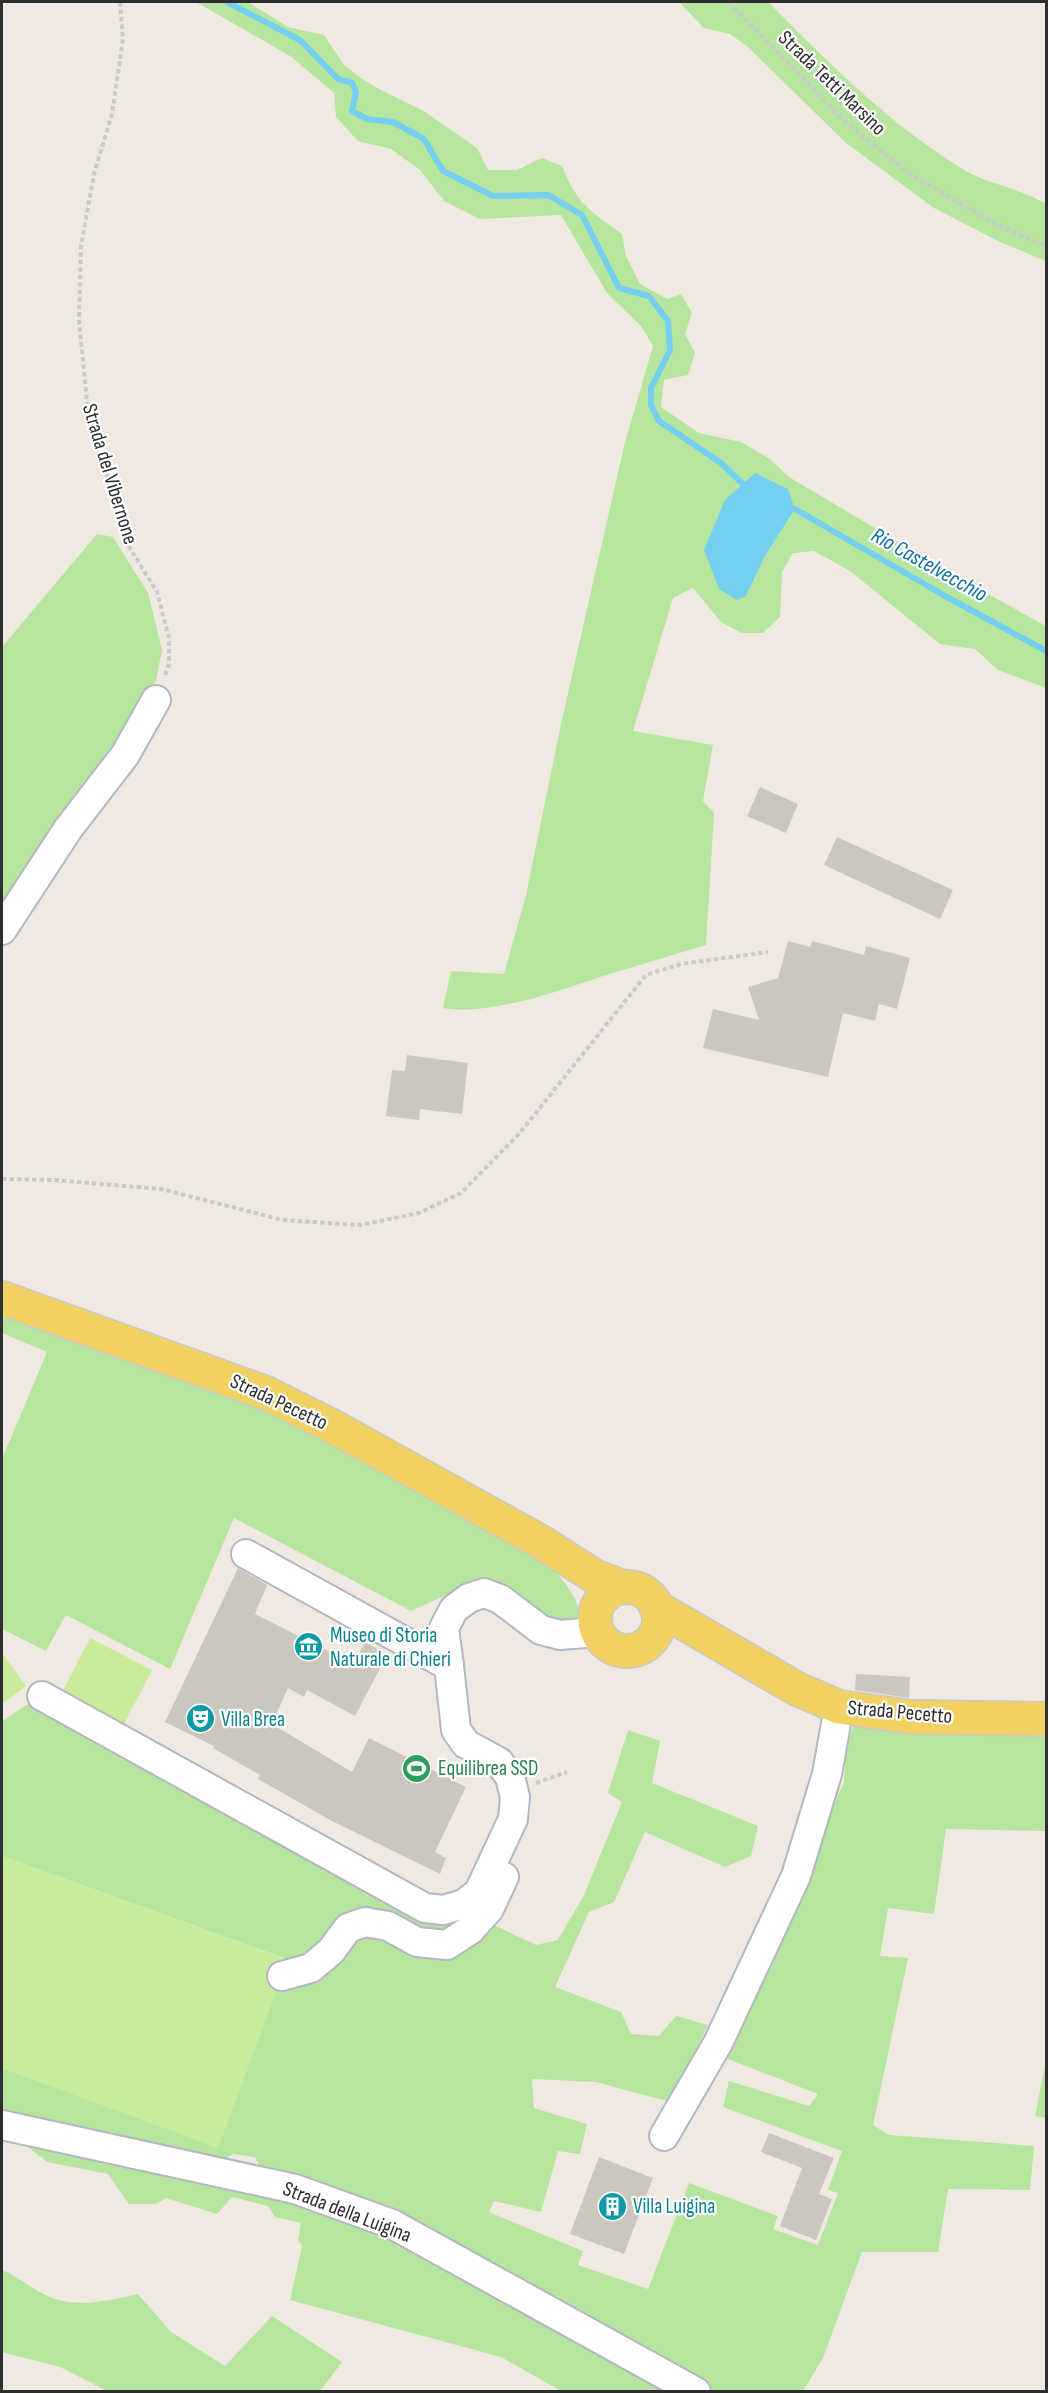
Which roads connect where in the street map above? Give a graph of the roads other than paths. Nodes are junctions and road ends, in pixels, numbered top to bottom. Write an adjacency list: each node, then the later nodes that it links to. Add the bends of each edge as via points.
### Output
1 (156, 700): 2 (street, via 126,755 68,829)
2 (2, 930)
3 (2, 1298): 4 (main road, Strada Pecetto, via 266,1393)
4 (541, 1542): 6 (main road, Strada Pecetto, via 594,1576); 8 (main road, Strada Pecetto, via 573,1578)
5 (246, 1554): 11 (street)
6 (623, 1587): 7 (main road, Strada Pecetto, via 643,1592); 8 (main road, via 613,1590 598,1604)
7 (656, 1607): 9 (main road, via 658,1627); 10 (main road, Strada Pecetto)
8 (596, 1623): 9 (main road, Strada Pecetto, via 602,1640 619,1651); 11 (street, via 560,1635 541,1630 500,1599 484,1593 454,1609 444,1628)
9 (648, 1644): 10 (main road, Strada Pecetto, via 676,1640)
10 (731, 1651): 13 (main road, Strada Pecetto, via 797,1689)
11 (449, 1666): 15 (street, via 456,1730 466,1744 499,1762 510,1777 513,1819)
12 (42, 1696): 15 (street, via 425,1908 443,1910 464,1904 479,1892)
13 (839, 1707): 14 (main road, Strada Pecetto, via 912,1717); 18 (street, via 827,1774 796,1876 718,2043)
14 (1047, 1719)
15 (505, 1836): 16 (street, via 506,1872 489,1909 470,1930 447,1945 417,1942 388,1926 365,1922 348,1928 331,1951 311,1968)
16 (282, 1976)
17 (2, 2125): 19 (street, Strada della Luigina, via 295,2189 392,2224)
18 (664, 2136)
19 (696, 2391)

